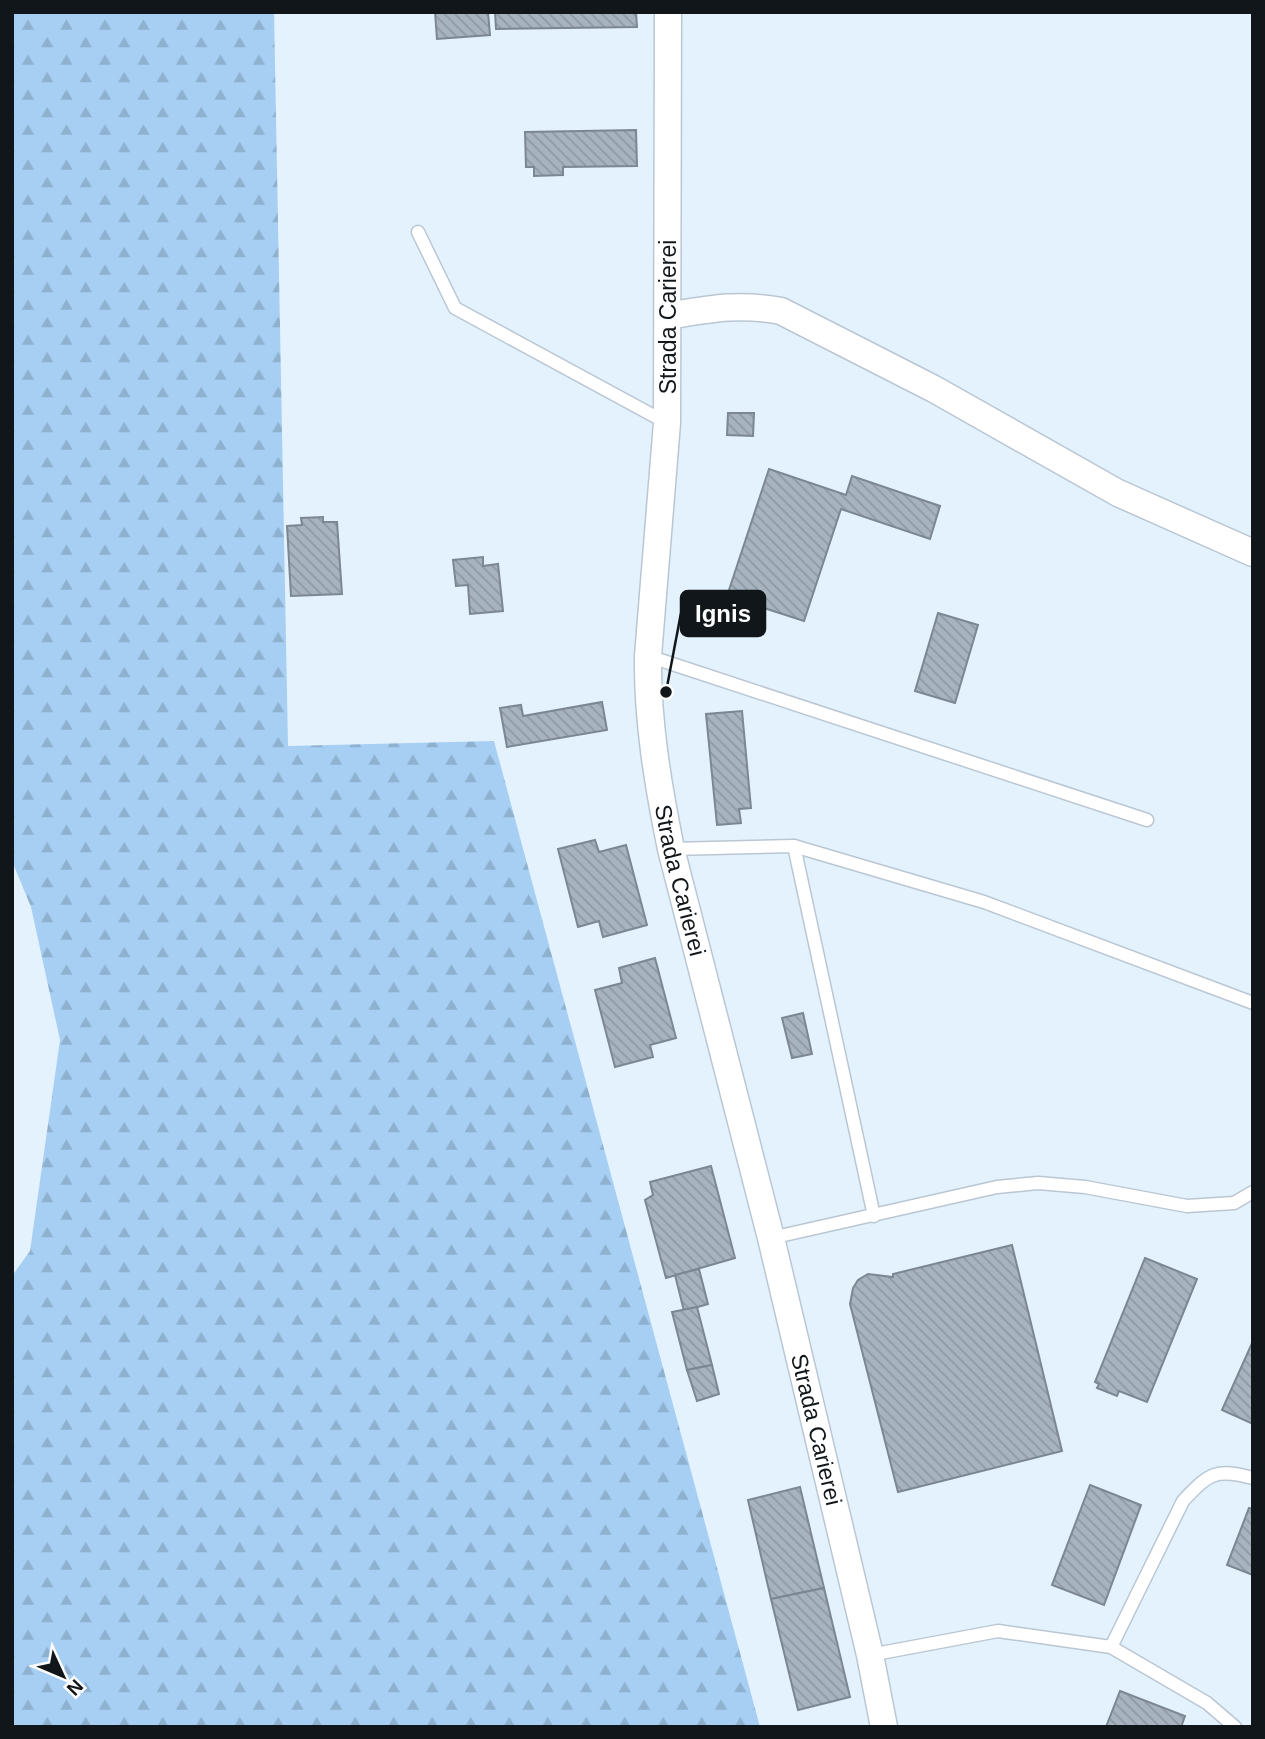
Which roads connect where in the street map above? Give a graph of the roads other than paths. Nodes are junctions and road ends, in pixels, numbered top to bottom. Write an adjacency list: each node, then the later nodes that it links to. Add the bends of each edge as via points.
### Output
1 (668, 12): 3 (street, Strada Carierei)
2 (418, 232): 4 (lane, via 455,308)
3 (668, 317): 4 (street, Strada Carierei); 5 (street, via 730,306 781,311 934,389 1118,493)
4 (667, 423): 6 (street, Strada Carierei)
5 (1253, 553)
6 (648, 656): 7 (lane); 9 (street, Strada Carierei, via 648,694)
7 (1147, 820)
8 (794, 846): 9 (lane); 10 (lane, via 984,901); 12 (lane)
9 (671, 849): 13 (street, Strada Carierei)
10 (1253, 1003)
11 (1253, 1192): 12 (lane, via 1234,1203 1186,1206 1038,1183 997,1187)
12 (874, 1216): 13 (lane)
13 (771, 1238): 16 (street, Strada Carierei)
14 (1253, 1478): 15 (lane, via 1226,1471 1202,1481 1183,1501)
15 (1111, 1647): 16 (lane, via 998,1631); 18 (lane, via 1207,1703)
16 (870, 1655): 17 (street, Strada Carierei)
17 (884, 1727)
18 (1235, 1727)

